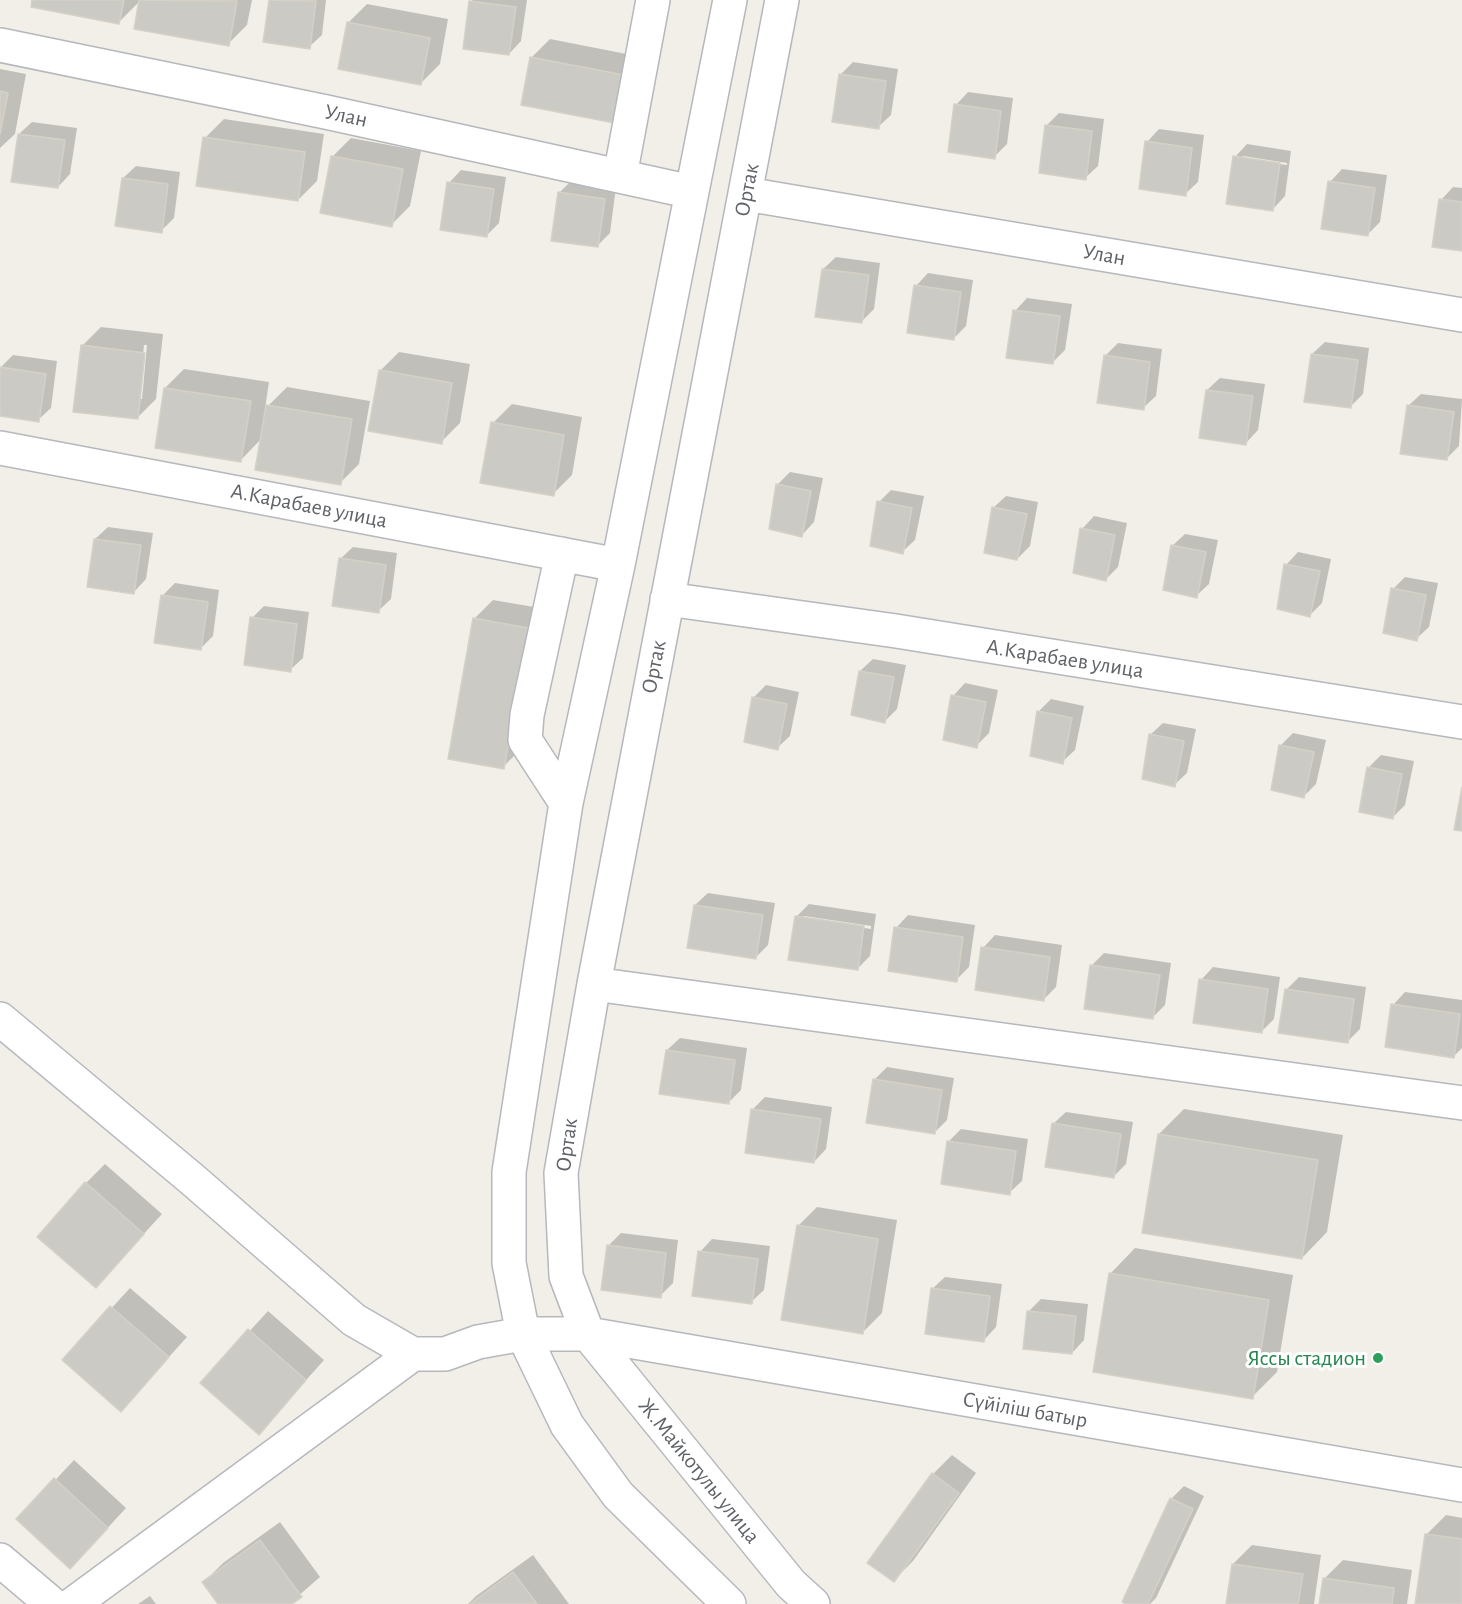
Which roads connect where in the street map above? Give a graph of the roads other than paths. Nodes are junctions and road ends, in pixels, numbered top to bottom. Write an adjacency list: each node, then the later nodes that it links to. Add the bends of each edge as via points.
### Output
1 (653, 0): 5 (street)
2 (730, 0): 6 (street)
3 (782, 0): 7 (street, Ортак)
4 (0, 45): 5 (street, Улан)
5 (620, 176): 6 (street, Улан)
6 (692, 192): 11 (street)
7 (746, 194): 8 (street, Улан); 12 (street, Ортак)
8 (1462, 315)
9 (0, 448): 10 (street, А.Карабаев улица)
10 (562, 554): 11 (street, А.Карабаев улица); 14 (street, via 525,740)
11 (618, 565): 14 (street)
12 (667, 599): 13 (street, А.Карабаев улица, via 907,633); 15 (street, Ортак)
13 (1462, 722)
14 (566, 803): 18 (street, via 509,1172 509,1263)
15 (594, 984): 17 (street); 19 (street, Ортак, via 561,1173 566,1276)
16 (0, 1019): 20 (street, via 354,1320)
17 (1462, 1103)
18 (523, 1334): 19 (street, Сүйіліш батыр); 20 (street, Сүйіліш батыр, via 478,1342 446,1354); 25 (street, via 567,1425 618,1495)
19 (588, 1334): 21 (street, Сүйіліш батыр); 26 (street, Ж.Майкотулы улица, via 791,1584)
20 (412, 1354): 24 (street)
21 (1462, 1485)
22 (0, 1560): 23 (street)
23 (52, 1604)
24 (74, 1604)
25 (729, 1604)
26 (813, 1604)

